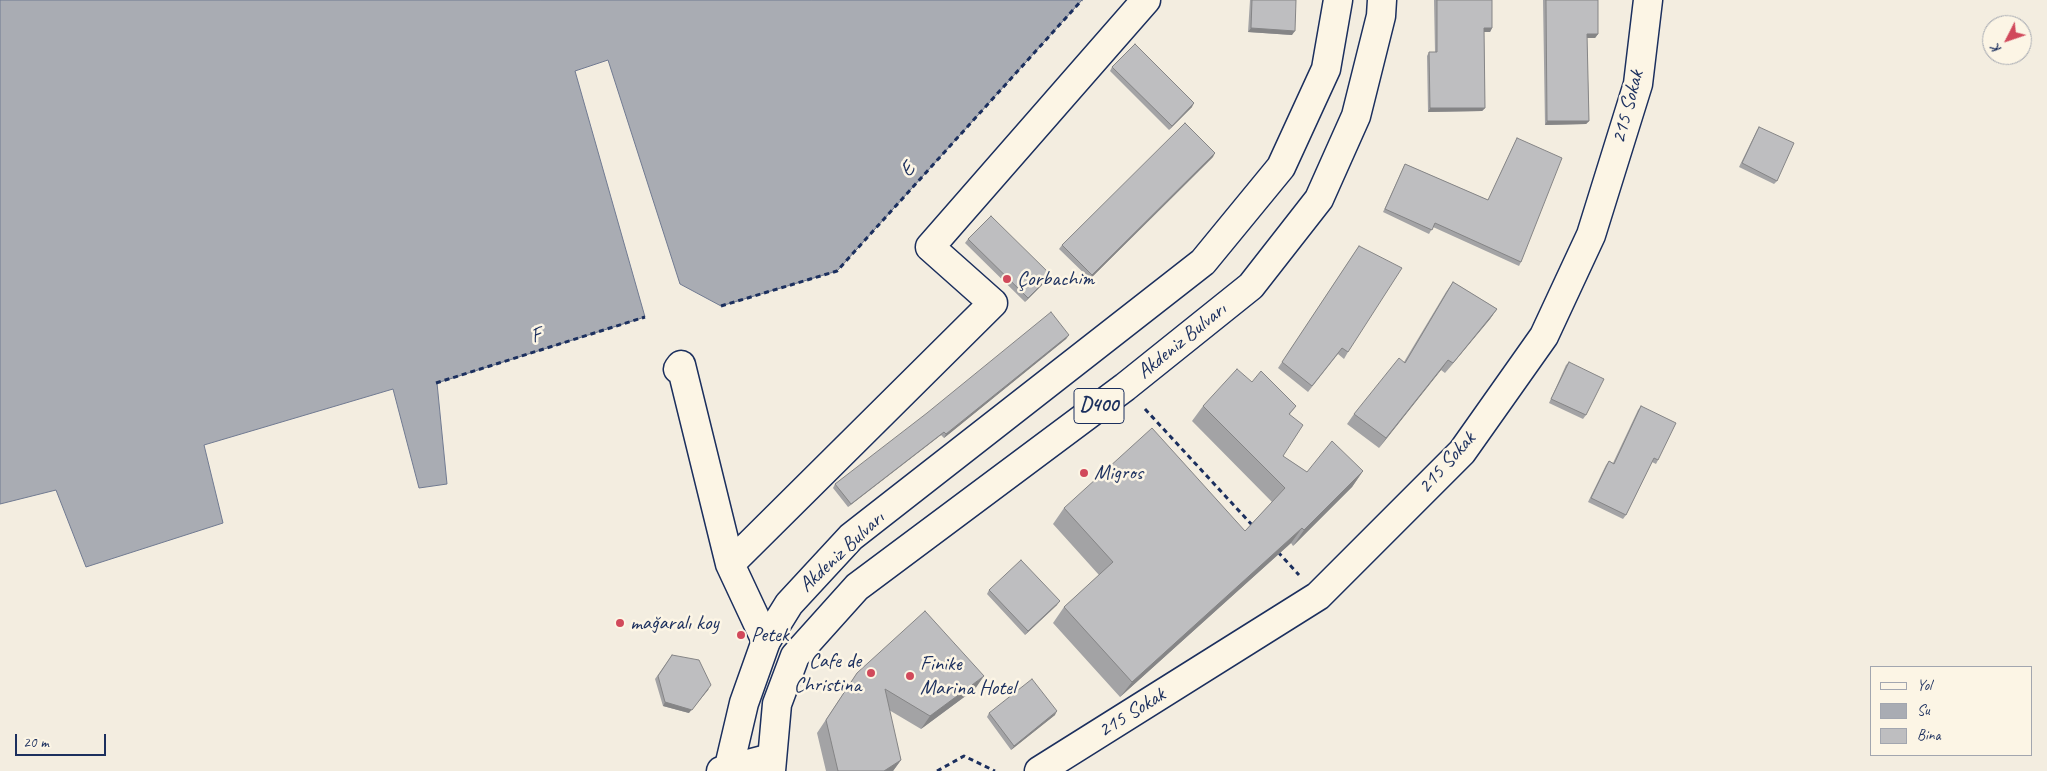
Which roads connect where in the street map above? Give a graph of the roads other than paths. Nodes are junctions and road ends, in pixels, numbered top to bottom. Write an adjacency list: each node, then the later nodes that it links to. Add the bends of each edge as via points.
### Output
1 (1146, 0): 6 (main road, via 930,247 994,303)
2 (1338, 0): 7 (main road, Akdeniz Bulvarı / D400, via 1326,69 1281,167 1203,262 852,537 789,604)
3 (1382, 0): 8 (main road, Akdeniz Bulvarı / D400, via 1381,16 1356,116 1320,199 1251,286 1125,387 857,587 795,656 777,704)
4 (1648, 0): 10 (main road, 215 Sokak, via 1638,84 1591,235 1544,336 1462,452 1318,596)
5 (678, 369): 6 (main road, via 681,365)
6 (730, 564): 7 (main road)
7 (766, 641): 9 (main road, Akdeniz Bulvarı / D400)
8 (771, 764): 9 (main road)
9 (725, 770)
10 (1039, 771)

